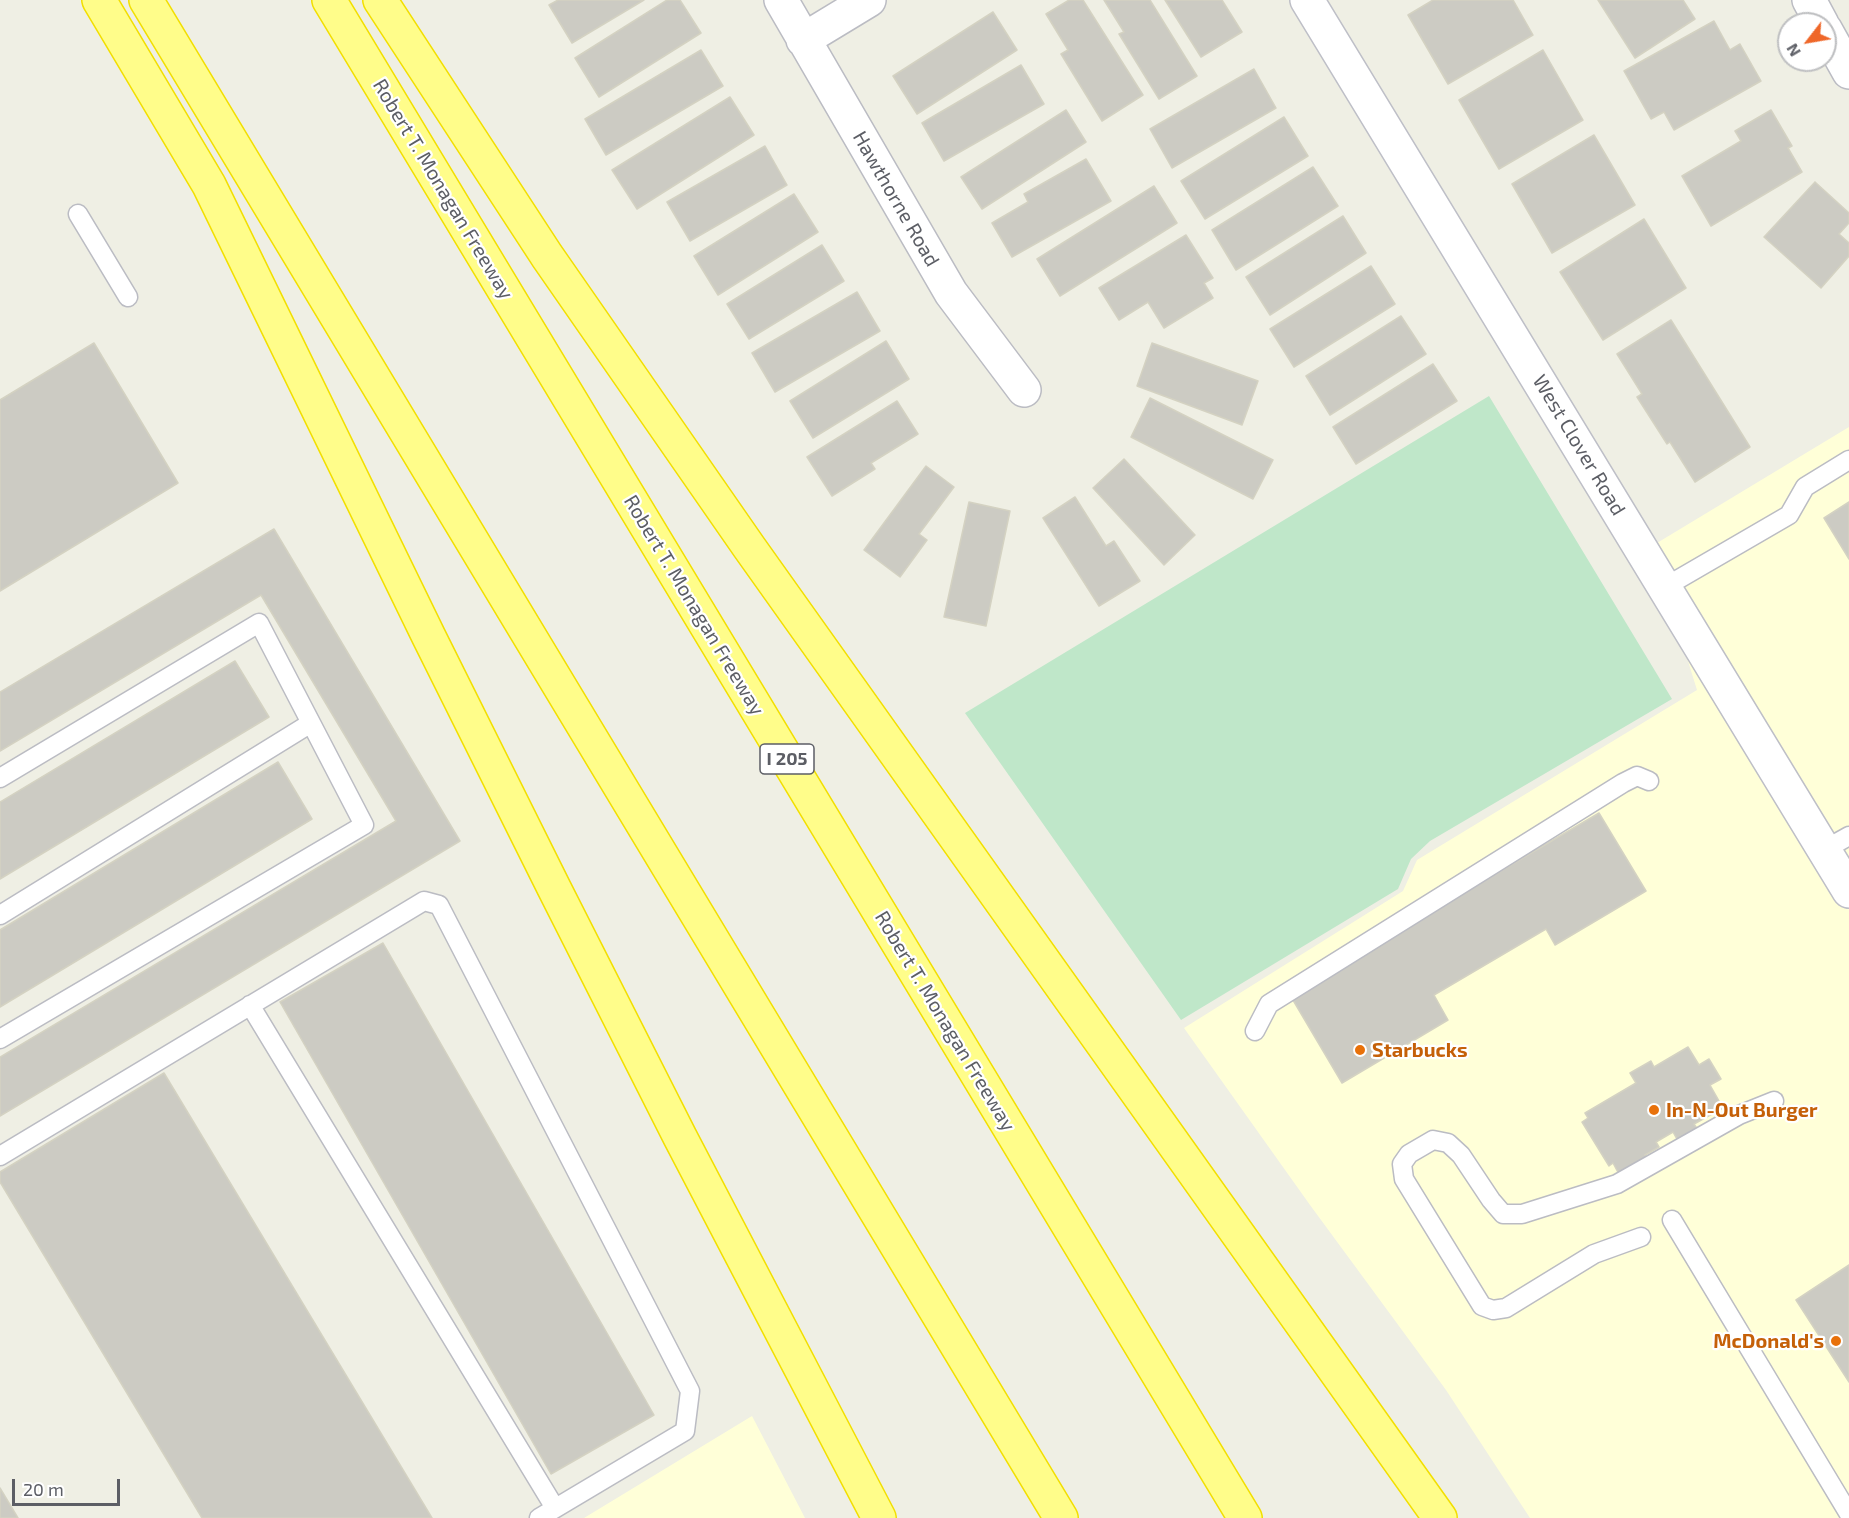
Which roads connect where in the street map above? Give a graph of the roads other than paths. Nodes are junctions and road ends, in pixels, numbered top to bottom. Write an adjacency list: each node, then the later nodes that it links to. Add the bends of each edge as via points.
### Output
1 (99, 0): 32 (highway, via 209,185 554,888)
2 (146, 0): 33 (highway)
3 (329, 0): 34 (highway, Robert T. Monagan Freeway / I 205)
4 (380, 0): 35 (highway, via 547,256 742,538)
5 (781, 0): 8 (street, Hawthorne Road)
6 (869, 0): 8 (street)
7 (1307, 0): 15 (street, West Clover Road)
8 (803, 40): 13 (street, Hawthorne Road, via 951,293)
9 (1837, 50): 10 (street)
10 (1849, 72)
11 (78, 214): 12 (lane)
12 (129, 297)
13 (1024, 390)
14 (1849, 460): 15 (lane, via 1804,487 1789,515)
15 (1665, 587): 19 (street, West Clover Road)
16 (311, 723): 17 (lane, via 259,624); 21 (lane); 24 (lane, via 364,825)
17 (0, 778)
18 (1649, 781): 23 (lane, via 1637,776 1623,783 1269,1004)
19 (1837, 843): 20 (street, West Clover Road)
20 (1849, 891)
21 (0, 915)
22 (250, 1005): 26 (lane); 29 (lane); 29 (lane, via 424,901 439,905 690,1391 685,1431)
23 (1255, 1031)
24 (0, 1039)
25 (1774, 1101): 28 (lane, via 1739,1115 1617,1184 1522,1214 1503,1214 1448,1143 1433,1140 1409,1154 1402,1164 1404,1179 1482,1306 1493,1310 1506,1308 1594,1254)
26 (0, 1156)
27 (1672, 1220): 30 (lane)
28 (1641, 1237)
29 (555, 1508): 31 (lane)
30 (1849, 1514)
31 (539, 1518)
32 (879, 1518)
33 (1061, 1518)
34 (1245, 1518)
35 (1440, 1518)

